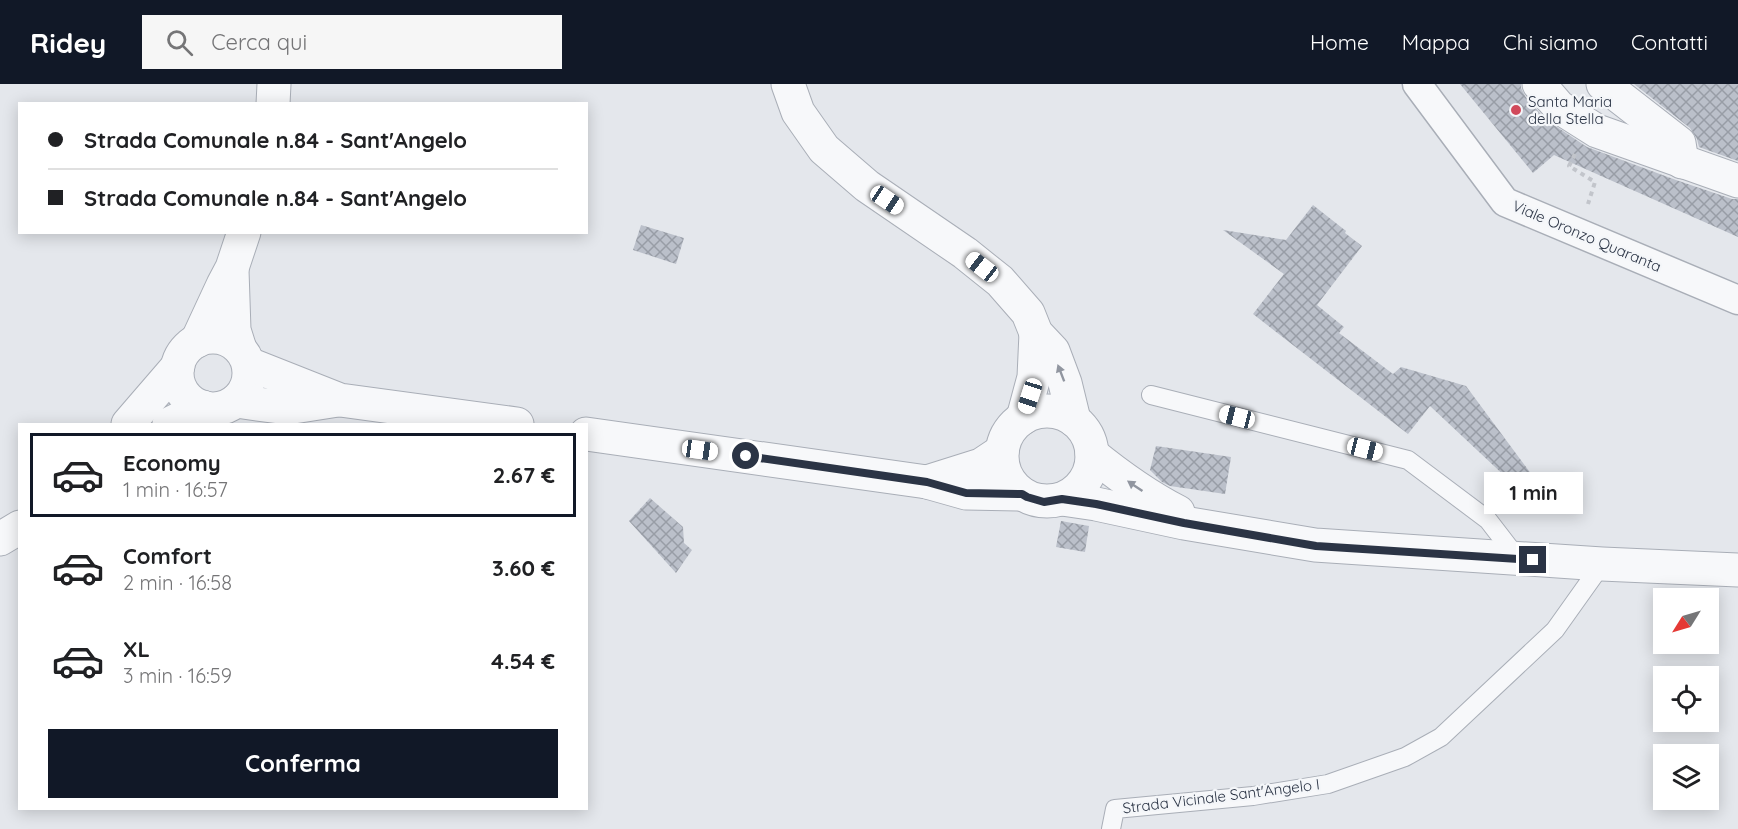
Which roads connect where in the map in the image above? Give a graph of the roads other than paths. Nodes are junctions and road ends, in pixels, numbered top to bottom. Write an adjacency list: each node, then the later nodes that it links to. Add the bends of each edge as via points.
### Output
1 (274, 84): 6 (street)
2 (788, 84): 12 (street, via 798,112 824,149 867,186 1000,280 1028,314)
3 (1416, 84): 11 (street, Viale Oronzo Quaranta, via 1505,201)
4 (1539, 84): 7 (street, via 1559,107 1597,131)
5 (1603, 84): 7 (street, via 1679,143)
6 (273, 102)
7 (1683, 162): 8 (street)
8 (1738, 181)
9 (243, 234): 10 (street)
10 (232, 268): 13 (street); 14 (street, via 234,330)
11 (1738, 300)
12 (1036, 333): 19 (street, via 1034,377); 20 (street, one-way to 12, via 1053,351)
13 (187, 354): 14 (street, via 206,337 220,337); 18 (street, via 178,381 184,394); 21 (street)
14 (244, 355): 16 (street); 17 (street, via 248,385)
15 (1151, 395): 33 (lane, via 1408,460 1488,520)
16 (340, 400): 17 (street, via 286,408); 23 (street)
17 (236, 401): 18 (street, via 227,407)
18 (204, 407): 22 (street)
19 (1023, 418): 20 (street, via 1045,410); 25 (street, via 1009,430)
20 (1074, 420): 26 (street, via 1085,431)
21 (129, 423)
22 (171, 423)
23 (510, 423)
24 (588, 434): 27 (street)
25 (1002, 451): 27 (street, via 981,465); 28 (street, via 1004,471)
26 (1092, 454): 29 (street, via 1087,477 1077,490); 30 (street, one-way to 26, via 1161,504)
27 (927, 482): 28 (street, via 966,493)
28 (1022, 494): 29 (street, via 1044,502)
29 (1062, 499): 30 (street)
30 (1203, 526): 33 (street, via 1316,546)
31 (18, 528): 32 (street)
32 (0, 539)
33 (1518, 559): 34 (street)
34 (1602, 564): 35 (street); 36 (lane, Strada Vicinale Sant'Angelo I, via 1555,630 1441,738 1406,757 1328,783 1253,796 1114,809)
35 (1738, 570)
36 (1111, 829)

